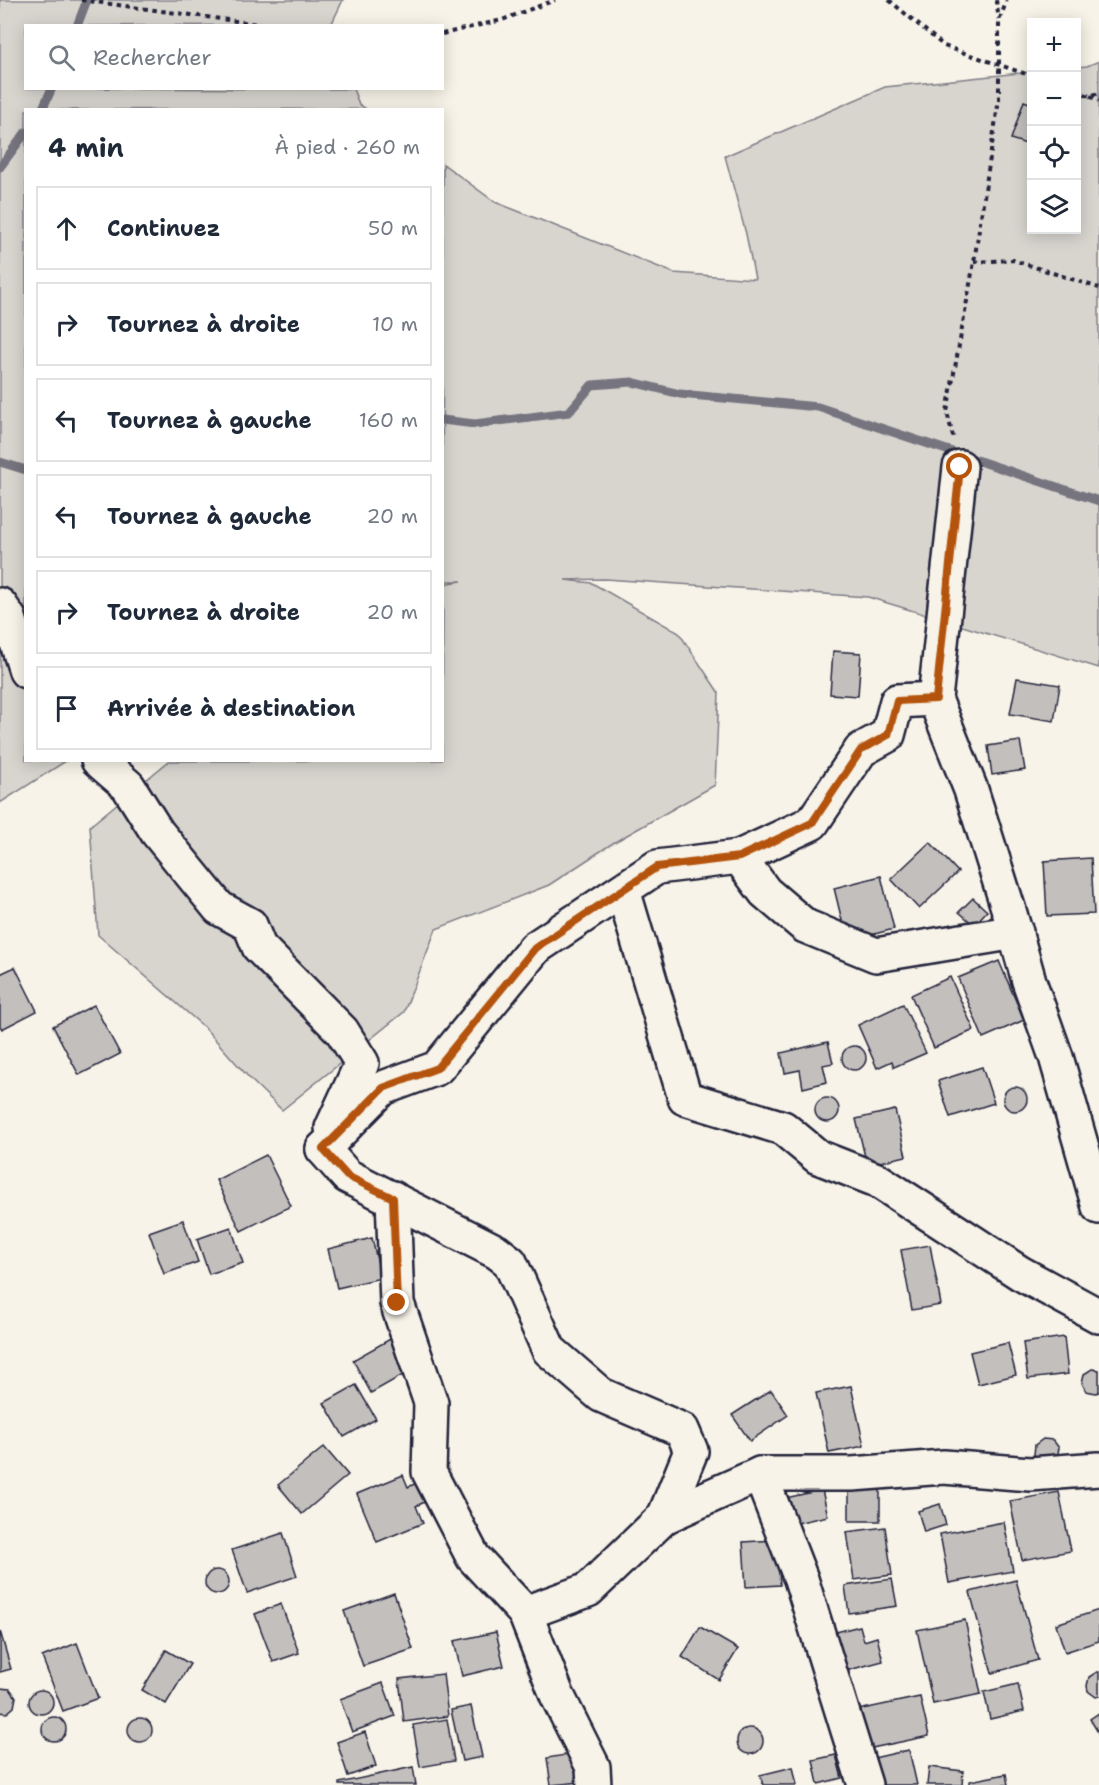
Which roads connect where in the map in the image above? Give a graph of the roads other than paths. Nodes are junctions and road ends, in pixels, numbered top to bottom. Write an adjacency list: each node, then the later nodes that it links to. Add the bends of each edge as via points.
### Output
1 (960, 467): 4 (street)
2 (0, 606): 3 (street, via 9,618)
3 (24, 665)
4 (936, 699): 6 (street, via 897,701 888,735 861,750 812,823); 8 (street, via 971,790)
5 (100, 762): 9 (street, via 128,786 157,832 219,908 250,925 259,946 342,1031 362,1063)
6 (739, 857): 7 (street, via 657,867); 8 (street, via 765,892 805,926 876,955)
7 (623, 890): 9 (street, via 535,948 437,1068 383,1088); 12 (street, via 685,1098 783,1128 818,1157 878,1179 1020,1273)
8 (1016, 932): 11 (street)
9 (323, 1149): 10 (street, via 347,1176)
10 (393, 1198): 15 (street, via 510,1262 549,1350 601,1395 682,1430 691,1451); 16 (street, via 397,1303 431,1403 429,1472 473,1557)
11 (1099, 1207)
12 (1099, 1316)
13 (1099, 1470): 14 (street, via 1030,1474 944,1467 852,1474)
14 (760, 1474): 15 (street); 18 (street, via 801,1579)
15 (664, 1517): 16 (street, via 588,1590)
16 (525, 1613): 17 (street, via 557,1695 593,1767)
17 (594, 1785)
18 (865, 1785)

